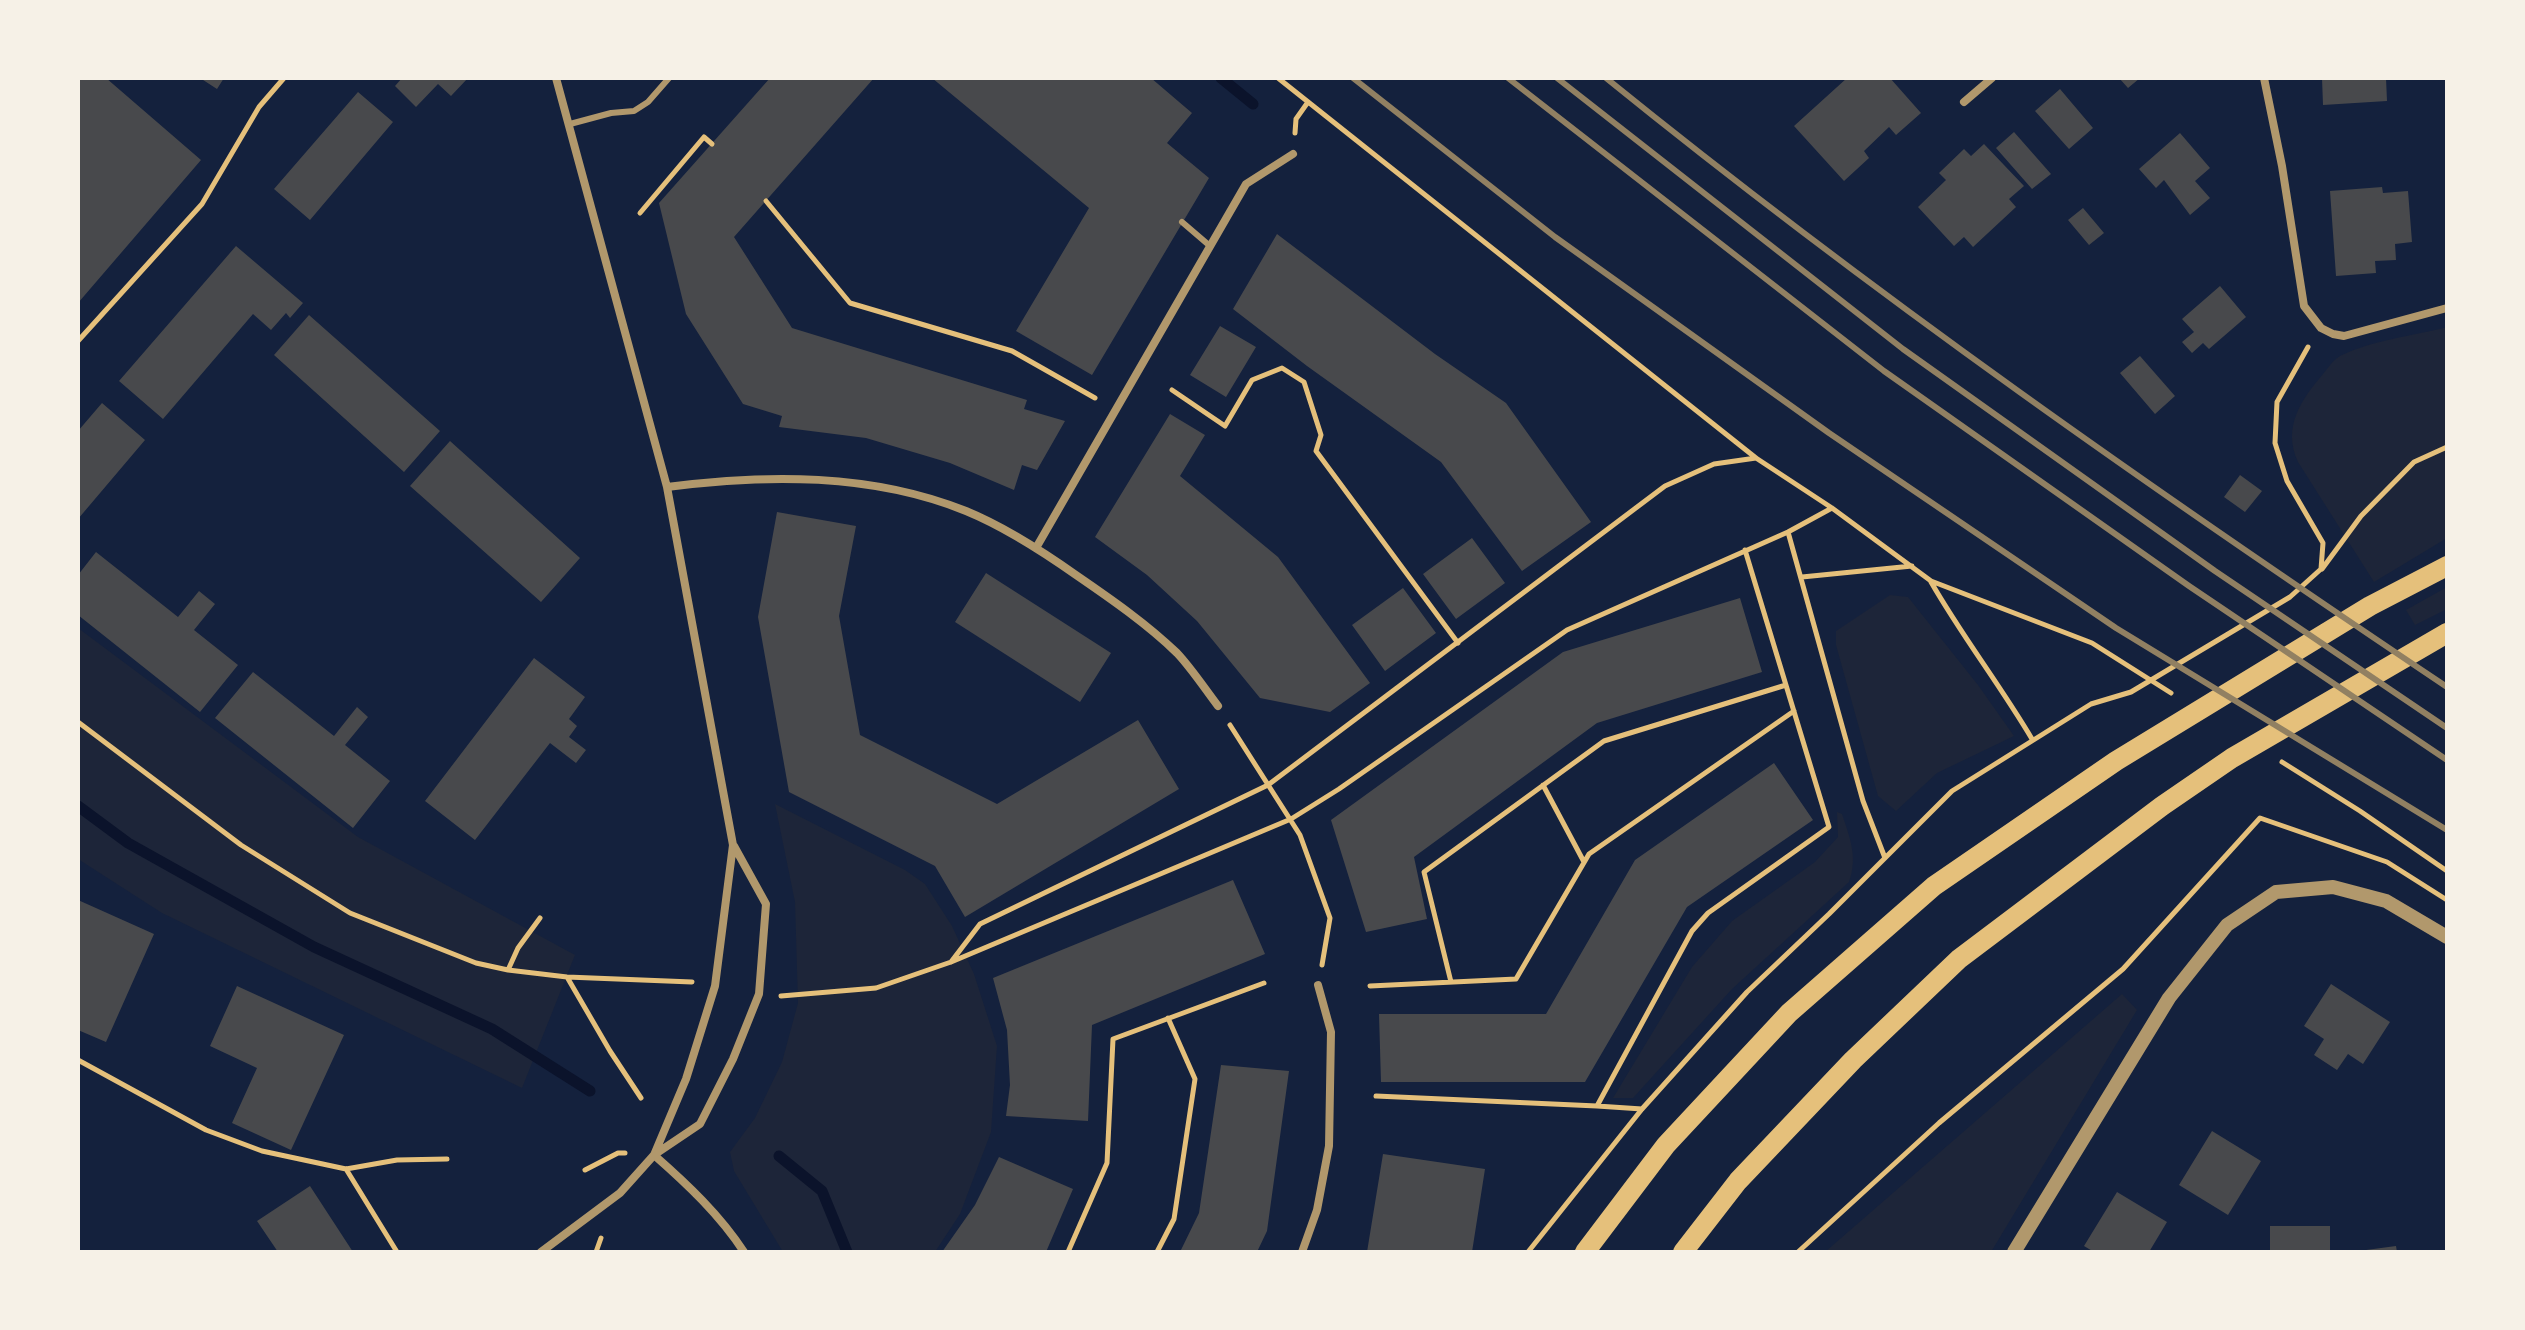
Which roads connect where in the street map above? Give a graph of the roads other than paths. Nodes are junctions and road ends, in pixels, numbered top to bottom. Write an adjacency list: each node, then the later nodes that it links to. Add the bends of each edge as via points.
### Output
1 (556, 78): 6 (street)
2 (669, 78): 6 (lane, via 634,111)
3 (1992, 78): 5 (street)
4 (2264, 78): 10 (street, via 2304,306 2321,328 2344,336)
5 (1964, 102)
6 (570, 124): 11 (street)
7 (1293, 154): 9 (street, via 1246,184)
8 (1182, 222): 9 (lane)
9 (1210, 246): 12 (street)
10 (2447, 308)
11 (667, 487): 12 (street, via 799,478 860,484 967,511); 16 (street)
12 (1036, 548): 15 (street, via 1131,614 1178,655)
13 (2447, 566): 23 (main road, via 2370,606 2116,761 1934,886 1789,1013 1666,1145)
14 (2447, 633): 24 (main road, via 2232,758 1959,959 1738,1181)
15 (1218, 706)
16 (733, 845): 19 (street, via 715,986 686,1079); 19 (street, via 766,904 759,994 700,1124)
17 (2447, 937): 25 (street, via 2386,901 2333,887 2276,892 2227,925 2169,998)
18 (1318, 985): 22 (street, via 1331,1032 1329,1146 1317,1210)
19 (654, 1155): 20 (street, via 620,1193); 21 (street, via 688,1184)
20 (541, 1252)
21 (744, 1252)
22 (1302, 1252)
23 (1585, 1252)
24 (1683, 1252)
25 (2014, 1252)

